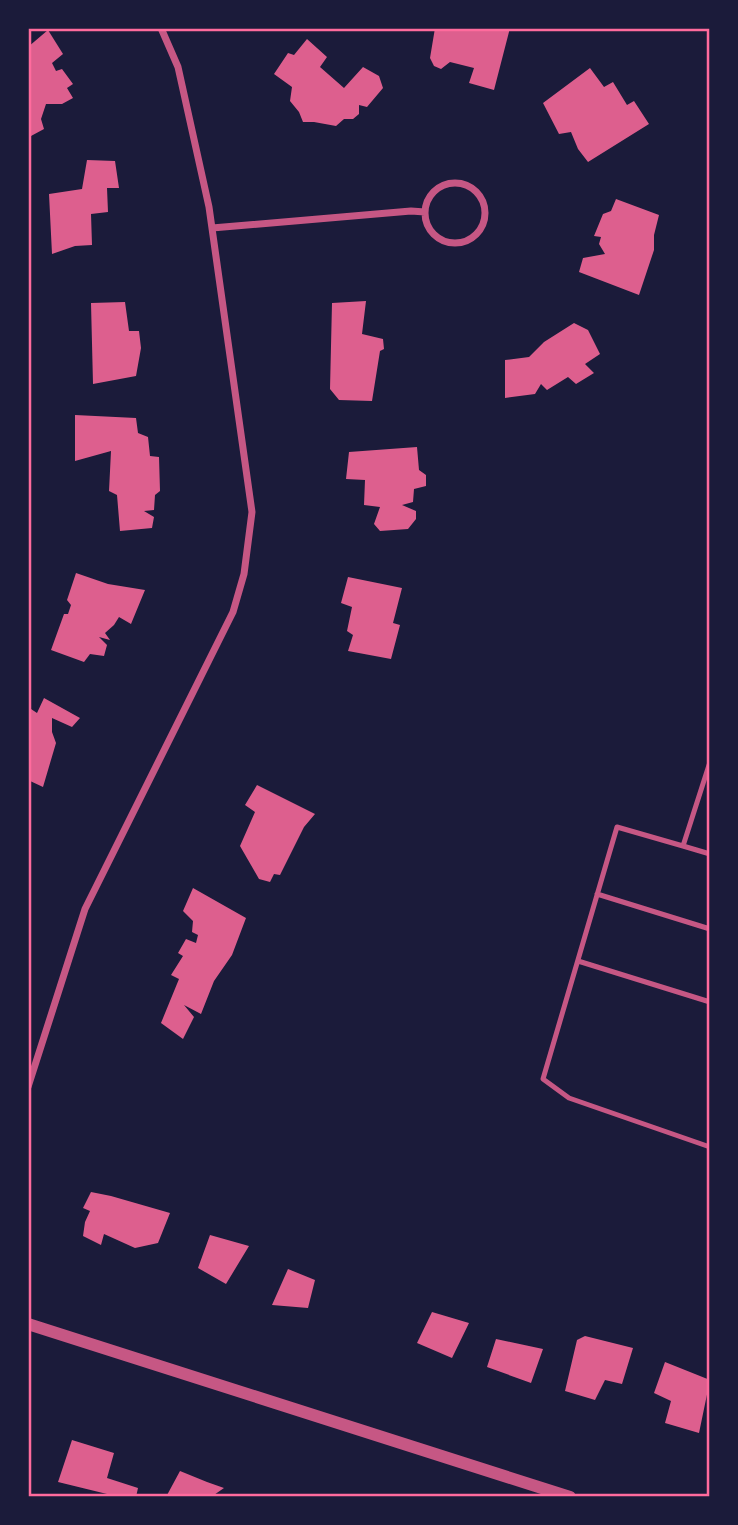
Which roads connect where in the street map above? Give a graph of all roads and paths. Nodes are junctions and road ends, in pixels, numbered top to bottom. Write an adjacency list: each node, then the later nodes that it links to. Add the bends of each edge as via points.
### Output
1 (161, 28): 3 (street, via 178,67)
2 (425, 212): 2 (street, via 427,200 439,187 457,182 476,190 486,219 469,241 454,244 435,236); 3 (street)
3 (212, 228): 11 (street, via 252,512 244,574 233,612 85,909)
4 (710, 762): 5 (lane)
5 (683, 846): 6 (lane); 7 (lane, via 617,827)
6 (710, 854)
7 (597, 894): 8 (lane); 9 (lane)
8 (710, 929)
9 (578, 961): 10 (lane); 12 (lane, via 543,1079 569,1098)
10 (710, 1002)
11 (28, 1087)
12 (710, 1147)
13 (28, 1324): 14 (street)
14 (569, 1497)

